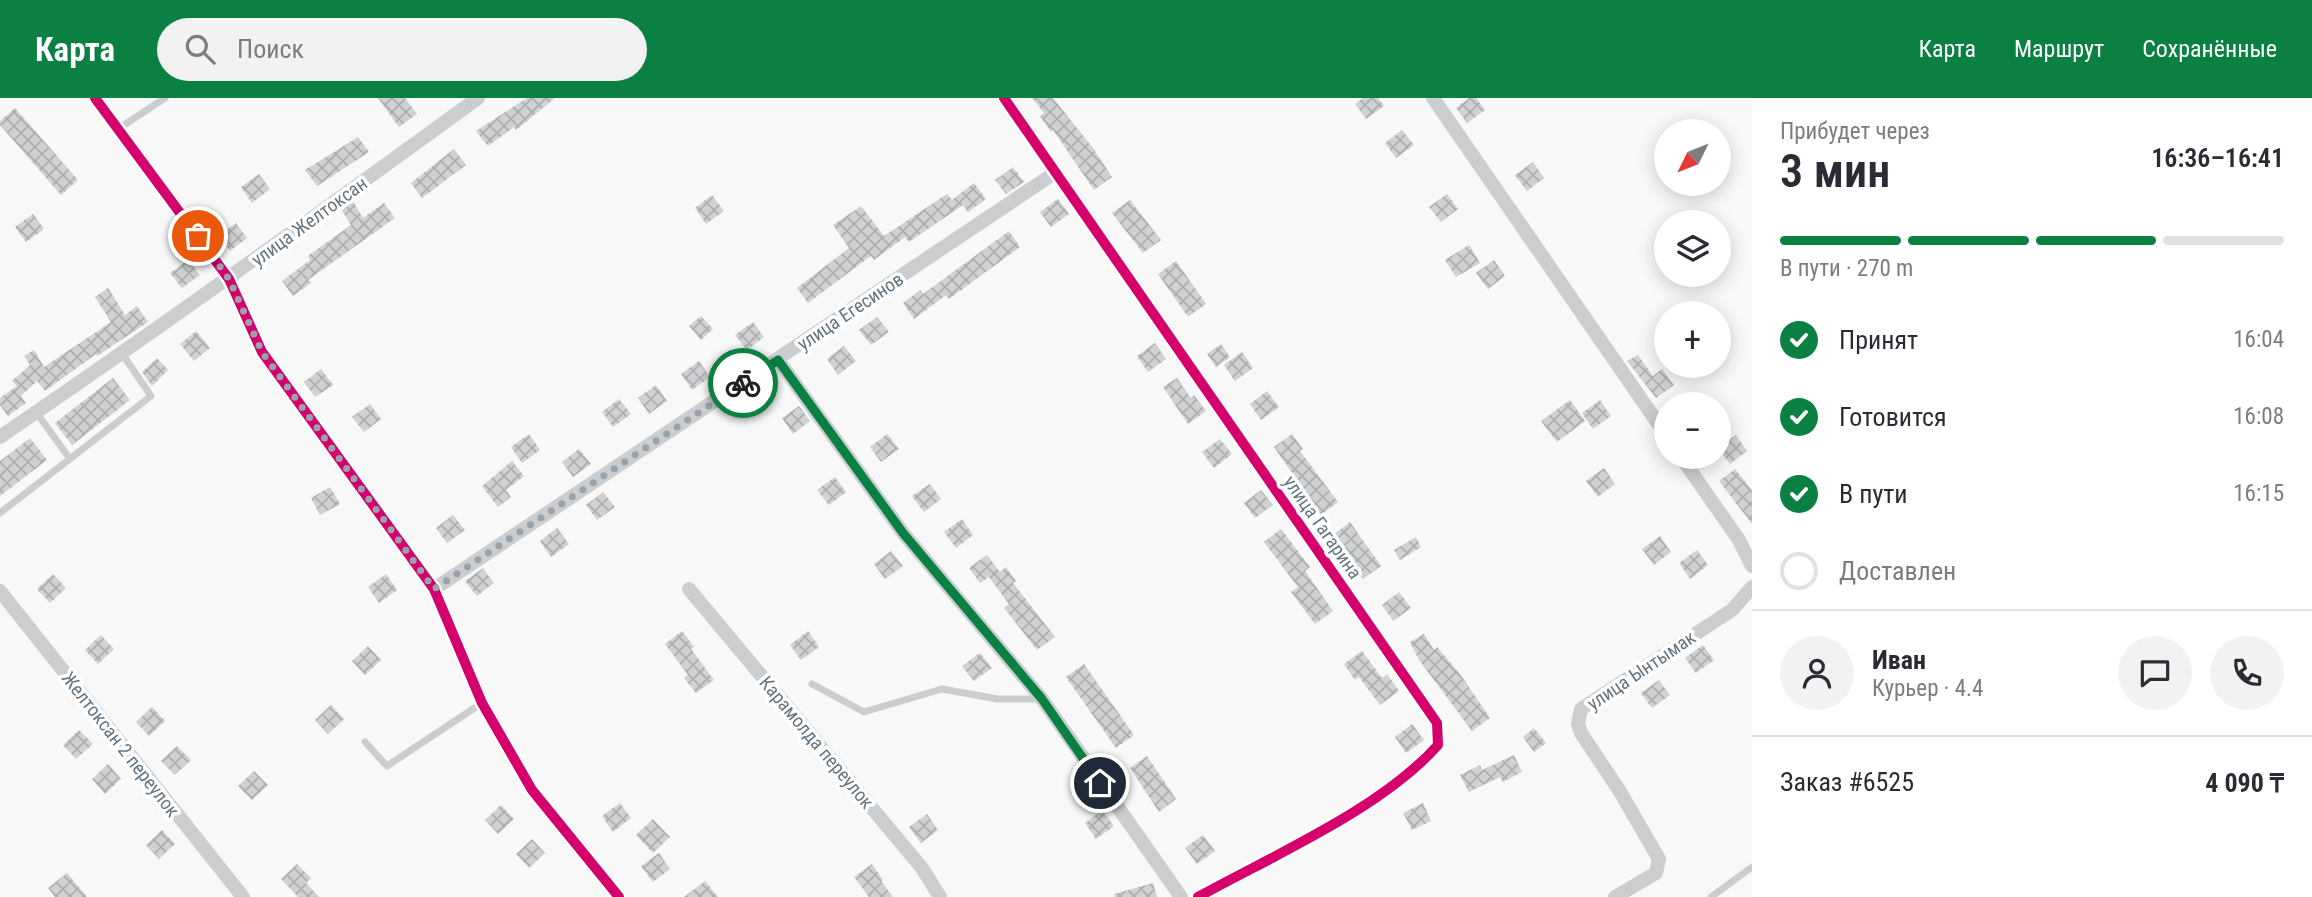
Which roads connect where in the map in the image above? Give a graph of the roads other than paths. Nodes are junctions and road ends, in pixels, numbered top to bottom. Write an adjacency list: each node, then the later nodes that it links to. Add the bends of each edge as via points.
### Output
1 (95, 98): 6 (street)
2 (165, 98): 6 (lane)
3 (478, 98): 8 (street, улица Желтоксан)
4 (1004, 98): 7 (street, улица Гагарина)
5 (1433, 98): 12 (street)
6 (118, 129): 8 (street)
7 (1056, 172): 10 (street, улица Егесинов); 31 (street, улица Гагарина, via 1437,723 1438,745 1415,771 1379,797)
8 (229, 279): 9 (street, улица Желтоксан); 19 (street, via 262,352)
9 (121, 351): 11 (street, улица Желтоксан); 14 (lane, via 151,396)
10 (778, 360): 19 (street, улица Егесинов); 23 (street, via 903,533)
11 (36, 412): 13 (street, улица Желтоксан); 14 (lane)
12 (1654, 418)
13 (0, 438)
14 (70, 459): 16 (lane)
15 (1689, 469): 17 (street)
16 (0, 513)
17 (1752, 566)
18 (1752, 587): 32 (street, улица Ынтымак, via 1732,610 1581,709 1581,733 1659,859 1656,873)
19 (434, 589): 24 (street)
20 (690, 589): 29 (street, Карамолда переулок, via 922,869)
21 (0, 591): 27 (street, Желтоксан 2 переулок)
22 (812, 684): 23 (lane, via 864,712 943,689 998,699)
23 (1042, 699): 30 (street)
24 (482, 703): 25 (lane, via 387,766); 28 (street, via 532,790)
25 (365, 742)
26 (1752, 867): 33 (lane)
27 (243, 897)
28 (619, 897)
29 (940, 897)
30 (1181, 897)
31 (1198, 897)
32 (1615, 897)
33 (1711, 897)

